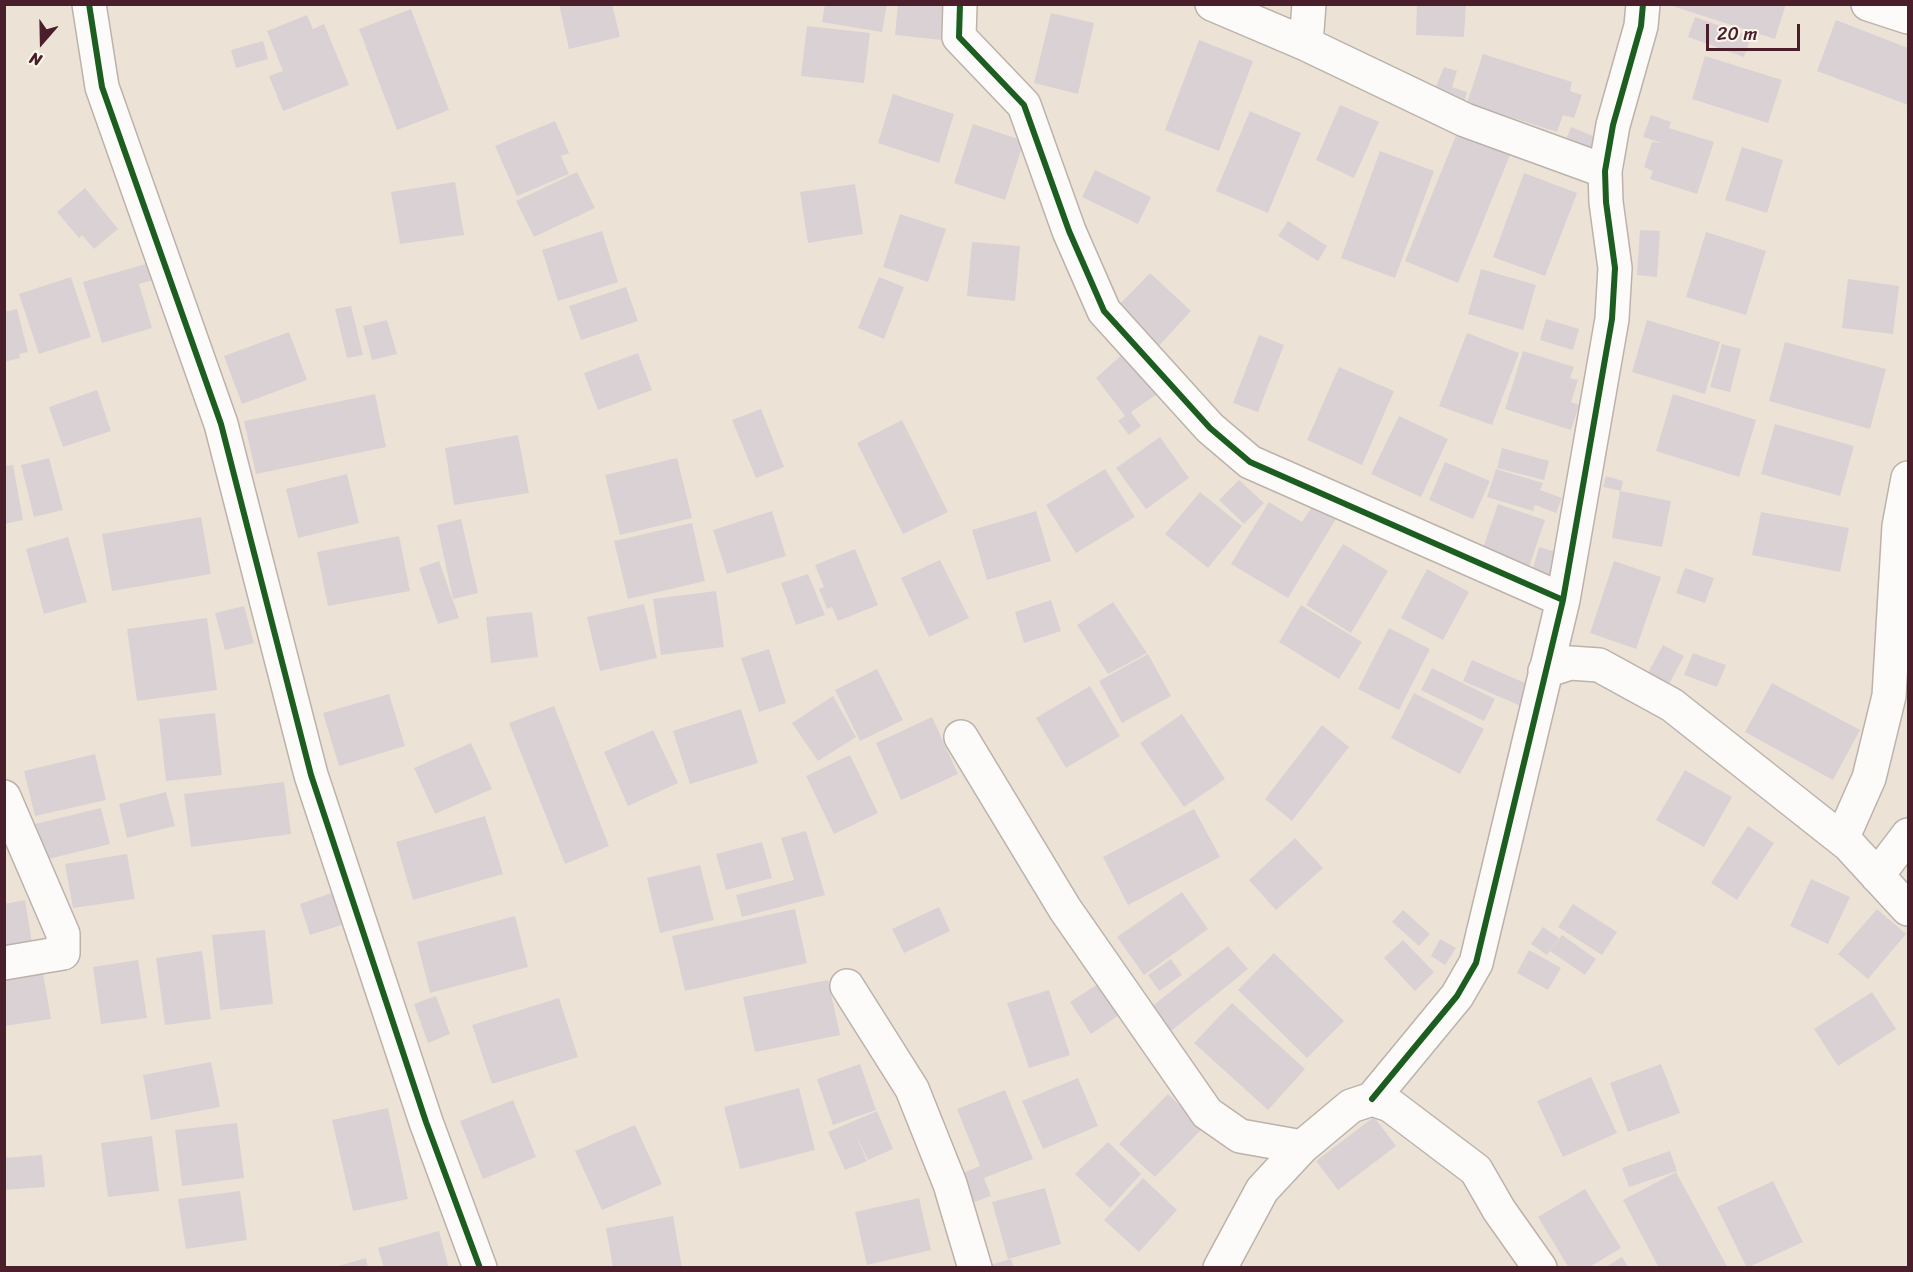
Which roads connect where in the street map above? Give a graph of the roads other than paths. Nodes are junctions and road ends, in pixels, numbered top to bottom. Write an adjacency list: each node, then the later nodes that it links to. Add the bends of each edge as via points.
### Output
1 (89, 4): 23 (street, via 102,87 221,424 311,775 426,1122)
2 (960, 4): 11 (street, via 959,37 1024,105 1069,231 1104,311 1210,428 1250,462)
3 (1212, 4): 8 (street)
4 (1309, 4): 8 (street)
5 (1643, 4): 9 (street)
6 (1868, 4): 7 (street)
7 (1908, 17)
8 (1306, 44): 9 (street, via 1465,120)
9 (1605, 171): 11 (street, via 1615,268 1612,319)
10 (1908, 478): 16 (street, via 1899,526 1889,696 1869,778)
11 (1563, 600): 12 (street)
12 (1545, 671): 16 (street, via 1570,663 1599,665 1672,705); 21 (street, via 1476,963 1457,996)
13 (961, 737): 22 (street, via 1065,909 1207,1113 1240,1136)
14 (4, 797): 19 (street, via 63,934 63,953)
15 (1908, 835): 17 (street)
16 (1842, 839): 17 (street)
17 (1877, 876): 18 (street)
18 (1908, 909)
19 (4, 963)
20 (847, 986): 24 (street, via 912,1089 950,1184)
21 (1372, 1099): 22 (street, via 1351,1106); 26 (street, via 1390,1105 1476,1170)
22 (1302, 1148): 25 (street, via 1262,1190)
23 (480, 1268)
24 (975, 1268)
25 (1220, 1268)
26 (1540, 1268)

